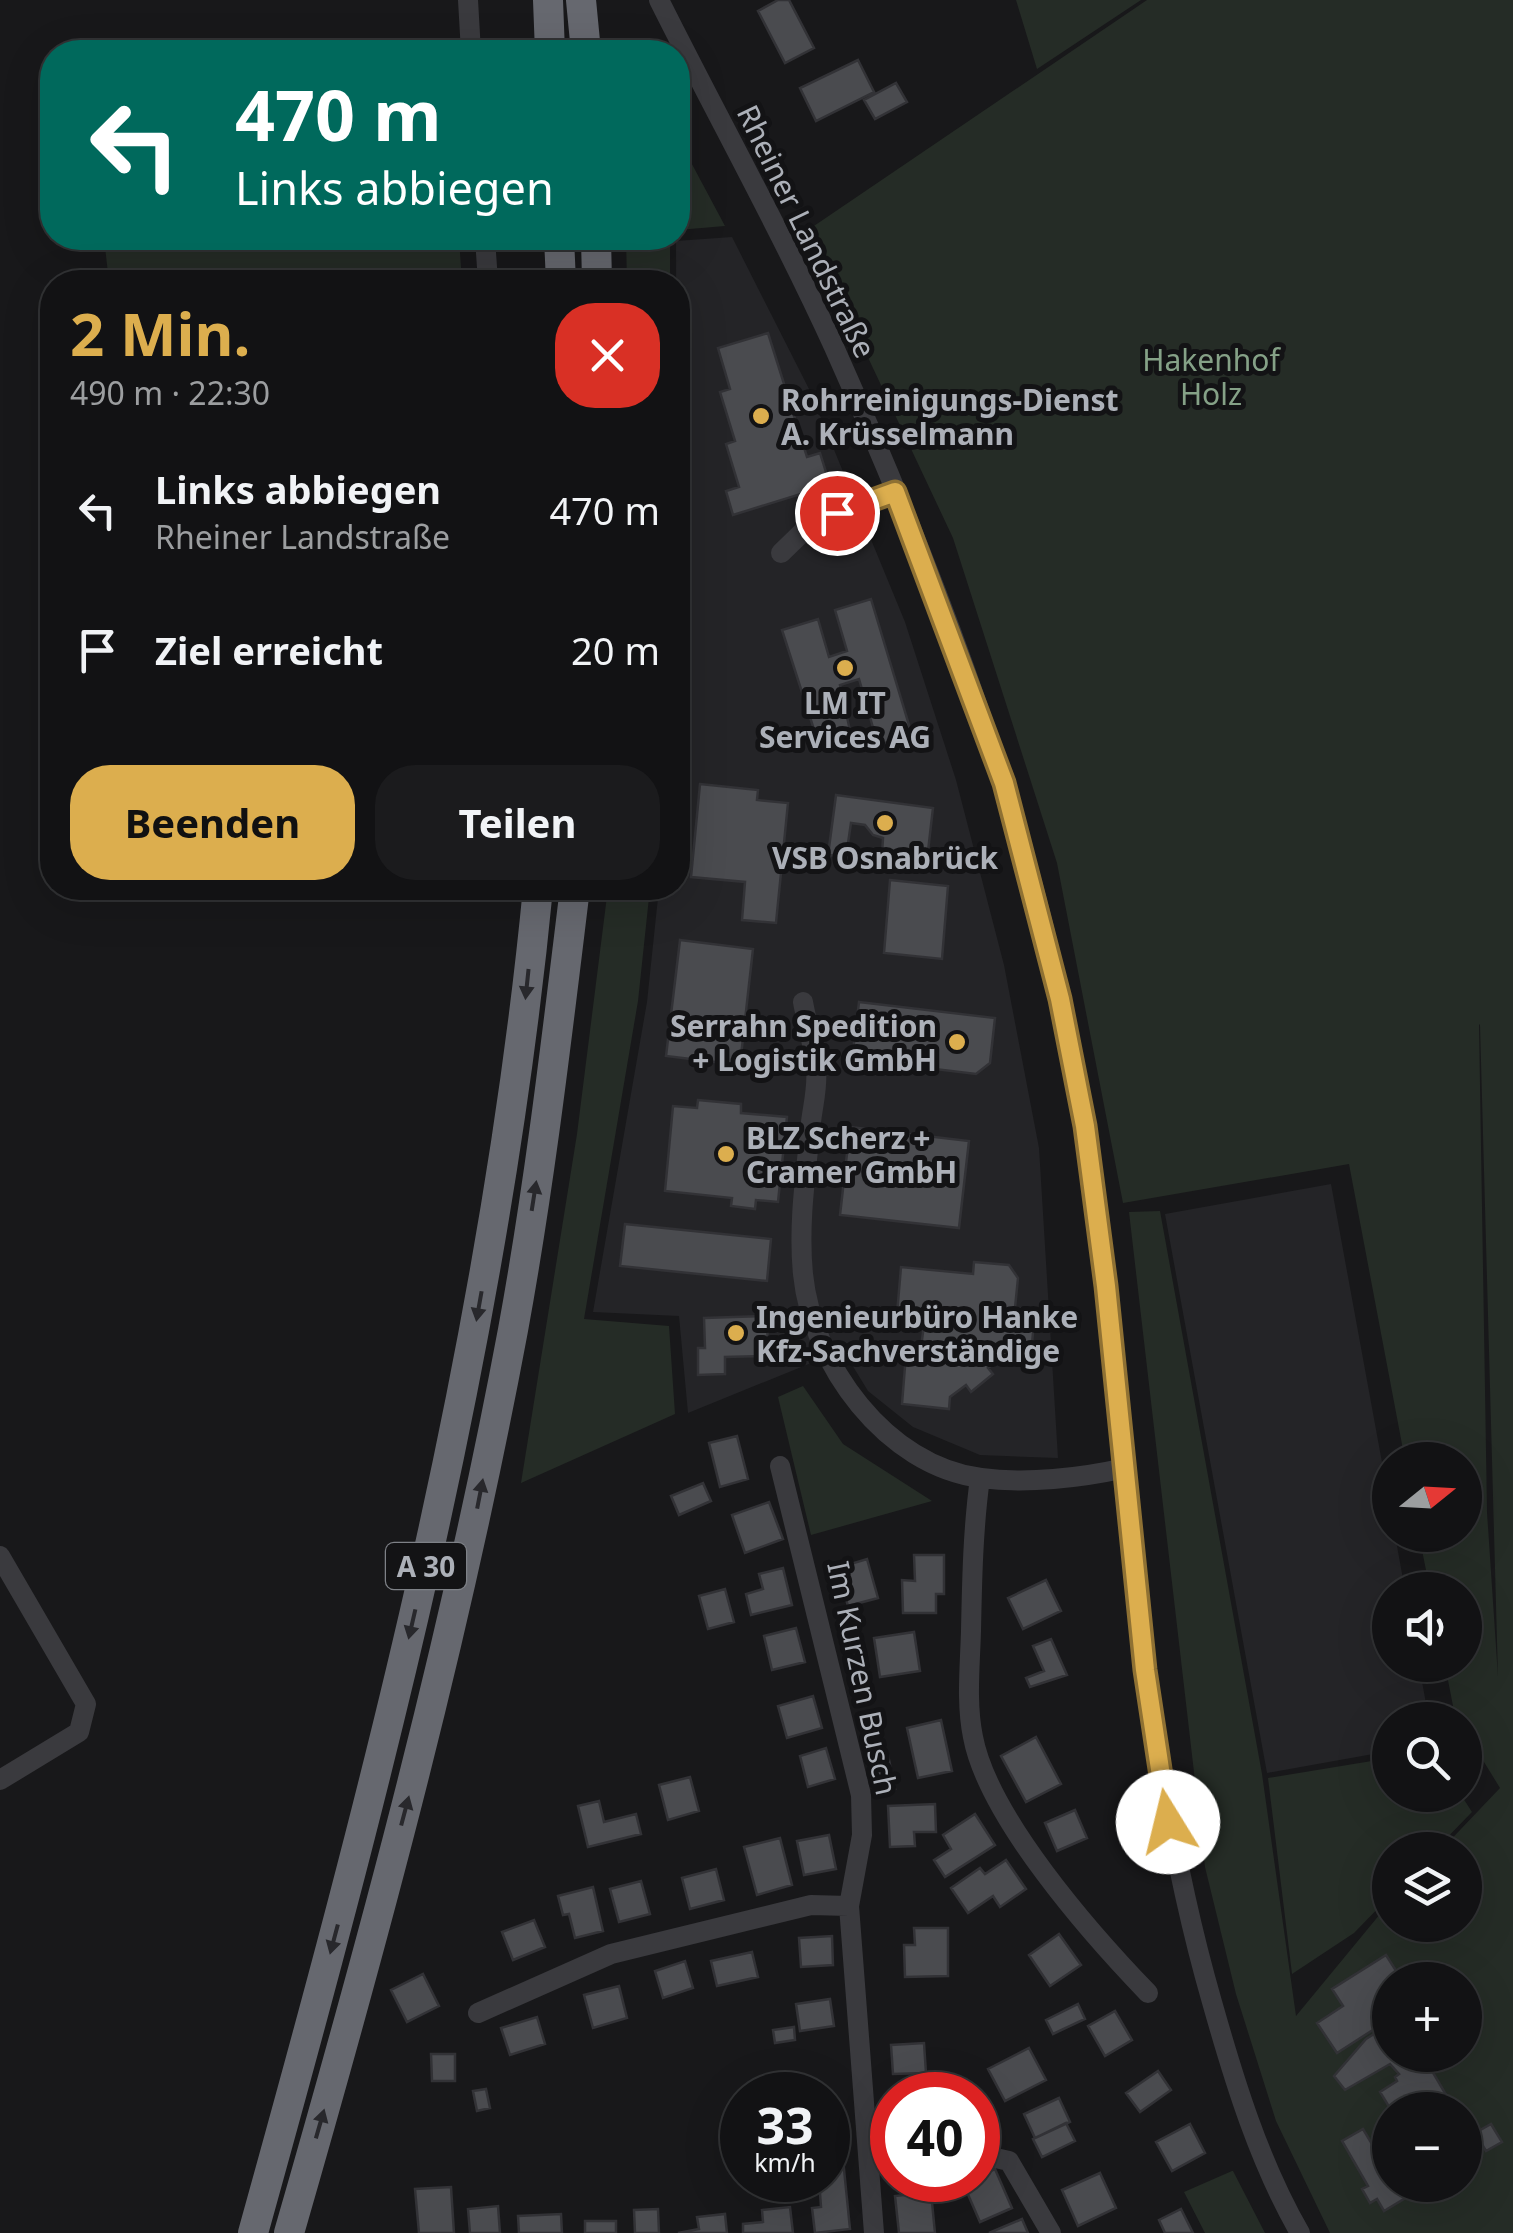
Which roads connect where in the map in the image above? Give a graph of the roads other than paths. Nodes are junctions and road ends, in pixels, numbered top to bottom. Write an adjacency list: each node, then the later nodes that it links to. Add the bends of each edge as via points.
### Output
1 (468, 0): 5 (street)
2 (548, 0): 6 (highway)
3 (660, 0): 8 (street, Rheiner Landstraße)
4 (582, 10): 7 (highway)
5 (471, 40)
6 (550, 40)
7 (585, 40)
8 (680, 40)
9 (690, 60): 10 (street, Rheiner Landstraße, via 833,346)
10 (895, 492): 11 (street, via 816,520); 16 (street, Rheiner Landstraße, via 1004,783 1060,999 1087,1144)
11 (780, 553)
12 (536, 900): 25 (highway, A 30, one-way to 25, via 500,1189 434,1532)
13 (574, 900): 26 (highway, A 30, one-way to 13, via 418,1761 476,1511 547,1114)
14 (802, 1002): 17 (street, via 816,1071 800,1228 803,1277 818,1333 861,1408 892,1438)
15 (780, 1466): 20 (street, Im Kurzen Busch, via 862,1795)
16 (1125, 1468): 17 (street, via 1076,1477); 29 (street, Rheiner Landstraße, via 1145,1670 1190,1928 1228,2058)
17 (980, 1478): 21 (street, via 972,1738 1012,1824)
18 (0, 1556): 19 (street, via 86,1704 79,1732)
19 (0, 1780)
20 (849, 1906): 22 (street, via 811,1905 612,1954); 24 (street, Im Kurzen Busch)
21 (1148, 1993)
22 (478, 2013)
23 (1000, 2159): 28 (street, via 1010,2161)
24 (869, 2162): 27 (street, Im Kurzen Busch)
25 (253, 2233)
26 (289, 2233)
27 (874, 2233)
28 (1050, 2233)
29 (1300, 2233)

